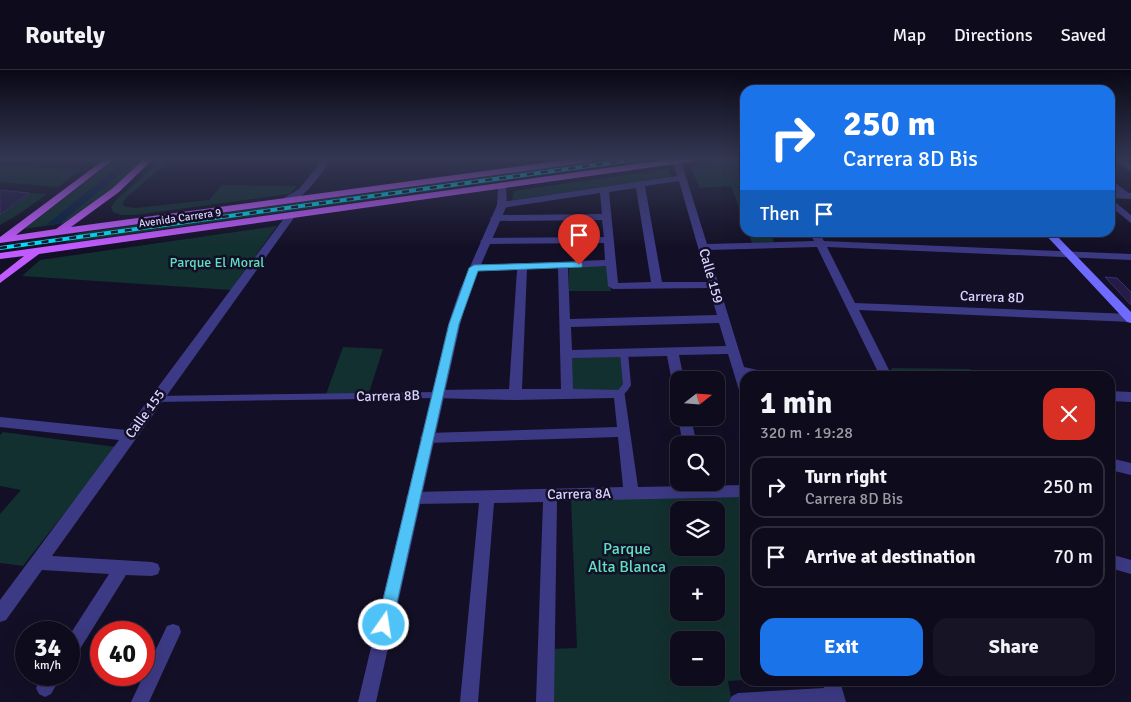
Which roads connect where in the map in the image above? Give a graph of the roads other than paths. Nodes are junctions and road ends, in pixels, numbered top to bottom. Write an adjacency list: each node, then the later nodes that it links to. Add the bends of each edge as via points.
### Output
1 (71, 188): 28 (main road)
2 (118, 188): 17 (main road)
3 (304, 188): 16 (street)
4 (310, 188): 14 (street)
5 (377, 188): 14 (main road, Avenida Carrera 9)
6 (477, 188): 20 (main road, Avenida Carrera 9)
7 (502, 188): 18 (street)
8 (613, 188): 12 (street)
9 (641, 188): 42 (street)
10 (685, 188): 32 (street, Calle 159)
11 (1119, 188): 15 (street)
12 (604, 190): 18 (street); 21 (street)
13 (1115, 195): 15 (street)
14 (323, 196): 16 (main road, Avenida Carrera 9)
15 (1129, 196)
16 (287, 200): 24 (main road, Avenida Carrera 9)
17 (97, 204): 24 (main road, via 106,220); 25 (main road)
18 (502, 205): 22 (street)
19 (1115, 206): 23 (street)
20 (291, 215): 33 (main road, Avenida Carrera 9); 63 (street, Calle 155)
21 (606, 217): 22 (street); 29 (street)
22 (496, 218): 30 (street)
23 (1131, 220)
24 (119, 223): 25 (main road, Avenida Carrera 9)
25 (56, 232): 28 (main road, Avenida Carrera 9); 33 (main road)
26 (816, 237): 31 (street)
27 (1052, 237): 34 (main road)
28 (1, 238)
29 (609, 240): 30 (street); 37 (street)
30 (485, 241): 40 (street)
31 (820, 244): 32 (street); 34 (street); 44 (street)
32 (703, 247): 43 (street, Calle 159)
33 (31, 252): 35 (main road, Avenida Carrera 9); 41 (main road)
34 (1069, 255): 36 (street); 45 (main road)
35 (2, 256)
36 (1131, 257)
37 (611, 263): 38 (street); 42 (street, via 613,286)
38 (563, 265): 39 (street); 47 (street)
39 (522, 267): 40 (street); 60 (street)
40 (474, 268): 59 (street, via 458,308)
41 (0, 280)
42 (657, 286): 43 (street)
43 (714, 286): 46 (street, Calle 159)
44 (851, 306): 45 (street, Carrera 8D); 55 (street)
45 (1131, 318)
46 (724, 319): 47 (street); 48 (street, Calle 159)
47 (565, 322): 51 (street)
48 (733, 350): 49 (street); 52 (street, Calle 159)
49 (672, 352): 50 (street); 53 (street)
50 (624, 353): 51 (street); 58 (street, via 627,385)
51 (566, 354): 57 (street)
52 (739, 370): 54 (street); 56 (street, Calle 159)
53 (676, 371)
54 (744, 371)
55 (884, 371)
56 (740, 373)
57 (567, 393): 58 (street, Carrera 8B); 60 (street, Carrera 8B)
58 (620, 393): 65 (street)
59 (437, 395): 60 (street, Carrera 8B); 63 (street, Carrera 8B); 67 (street)
60 (514, 395)
61 (1115, 396): 62 (street)
62 (1131, 397)
63 (156, 399): 66 (street, Calle 155)
64 (0, 422): 66 (street)
65 (624, 432): 67 (street); 73 (street)
66 (130, 436): 77 (street, Calle 155)
67 (427, 438): 76 (street)
68 (1115, 465): 69 (street)
69 (1131, 469)
70 (725, 489): 72 (street, Carrera 8A)
71 (670, 490): 73 (street, Carrera 8A)
72 (740, 491)
73 (631, 493): 74 (street, Carrera 8A)
74 (550, 495): 75 (street, Carrera 8A); 89 (street)
75 (487, 496): 76 (street, Carrera 8A); 88 (street)
76 (413, 498): 87 (street)
77 (38, 562): 79 (street); 82 (street, Calle 155)
78 (1115, 562): 80 (street)
79 (122, 567): 81 (street); 84 (street)
80 (1131, 567)
81 (152, 569)
82 (0, 614)
83 (173, 632): 86 (street)
84 (80, 634)
85 (834, 693): 90 (street)
86 (140, 702)
87 (367, 702)
88 (469, 702)
89 (545, 702)
90 (738, 702)

